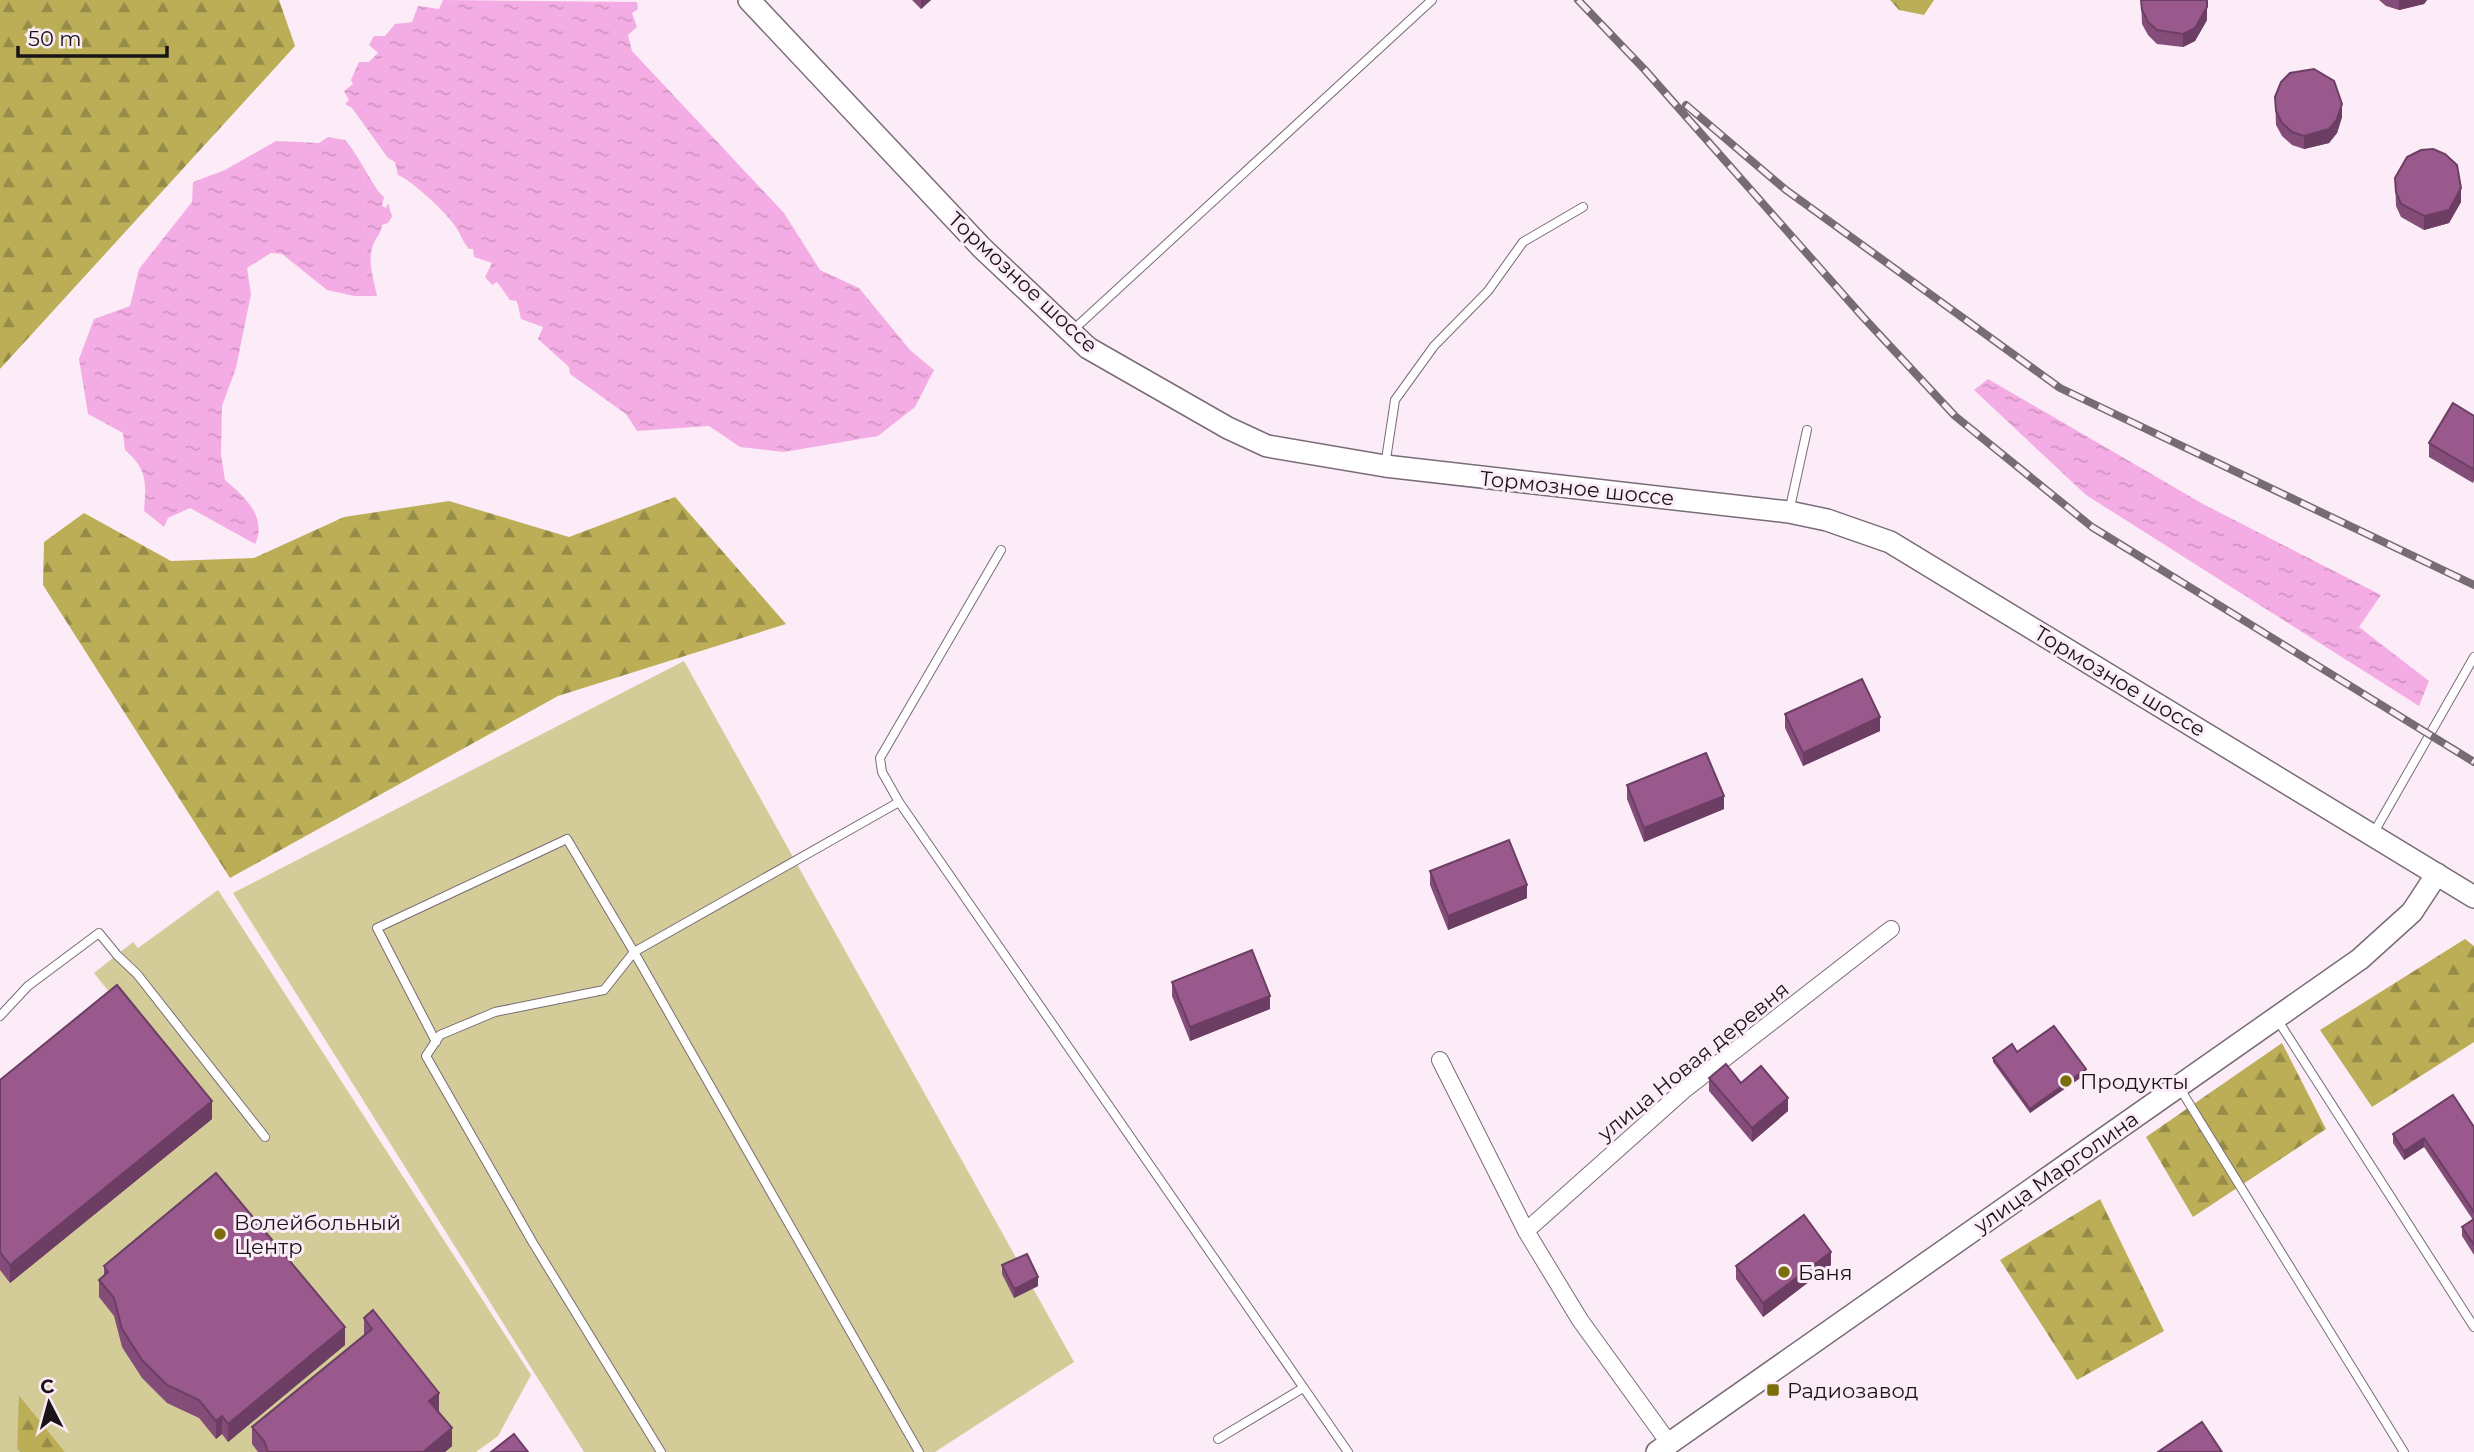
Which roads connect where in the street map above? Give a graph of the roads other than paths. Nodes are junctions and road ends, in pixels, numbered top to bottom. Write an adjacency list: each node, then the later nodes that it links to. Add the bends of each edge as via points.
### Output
1 (749, 0): 4 (street, Тормозное шоссе, via 982,248)
2 (1432, 0): 4 (lane)
3 (1583, 207): 6 (lane, via 1523,242 1488,291 1434,346 1395,400)
4 (1070, 332): 6 (street, Тормозное шоссе, via 1118,367 1267,446)
5 (1807, 430): 7 (lane)
6 (1385, 466): 7 (street, Тормозное шоссе)
7 (1789, 512): 11 (street, Тормозное шоссе, via 1846,526 1902,548)
8 (1001, 550): 10 (lane, via 880,758 882,772)
9 (2474, 657): 11 (lane)
10 (899, 802): 15 (lane); 24 (lane)
11 (2373, 835): 12 (street, Тормозное шоссе)
12 (2437, 874): 13 (street, Тормозное шоссе); 17 (street, улица Марголина, via 2399,925)
13 (2474, 897)
14 (1891, 929): 22 (street, улица Новая деревня, via 1683,1091)
15 (634, 952): 18 (lane, via 604,989 495,1012 440,1035); 18 (lane, via 567,839 377,928); 28 (lane)
16 (0, 1016): 21 (lane, via 28,986 99,933 137,974)
17 (2277, 1019): 20 (street, улица Марголина); 23 (lane)
18 (436, 1042): 27 (lane, via 426,1056)
19 (1440, 1060): 22 (street)
20 (2179, 1087): 26 (street, улица Марголина); 30 (lane)
21 (265, 1137)
22 (1526, 1231): 26 (street)
23 (2474, 1326)
24 (1303, 1388): 25 (lane); 29 (lane)
25 (1218, 1439)
26 (1663, 1448)
27 (661, 1452)
28 (919, 1452)
29 (1348, 1452)
30 (2404, 1452)

